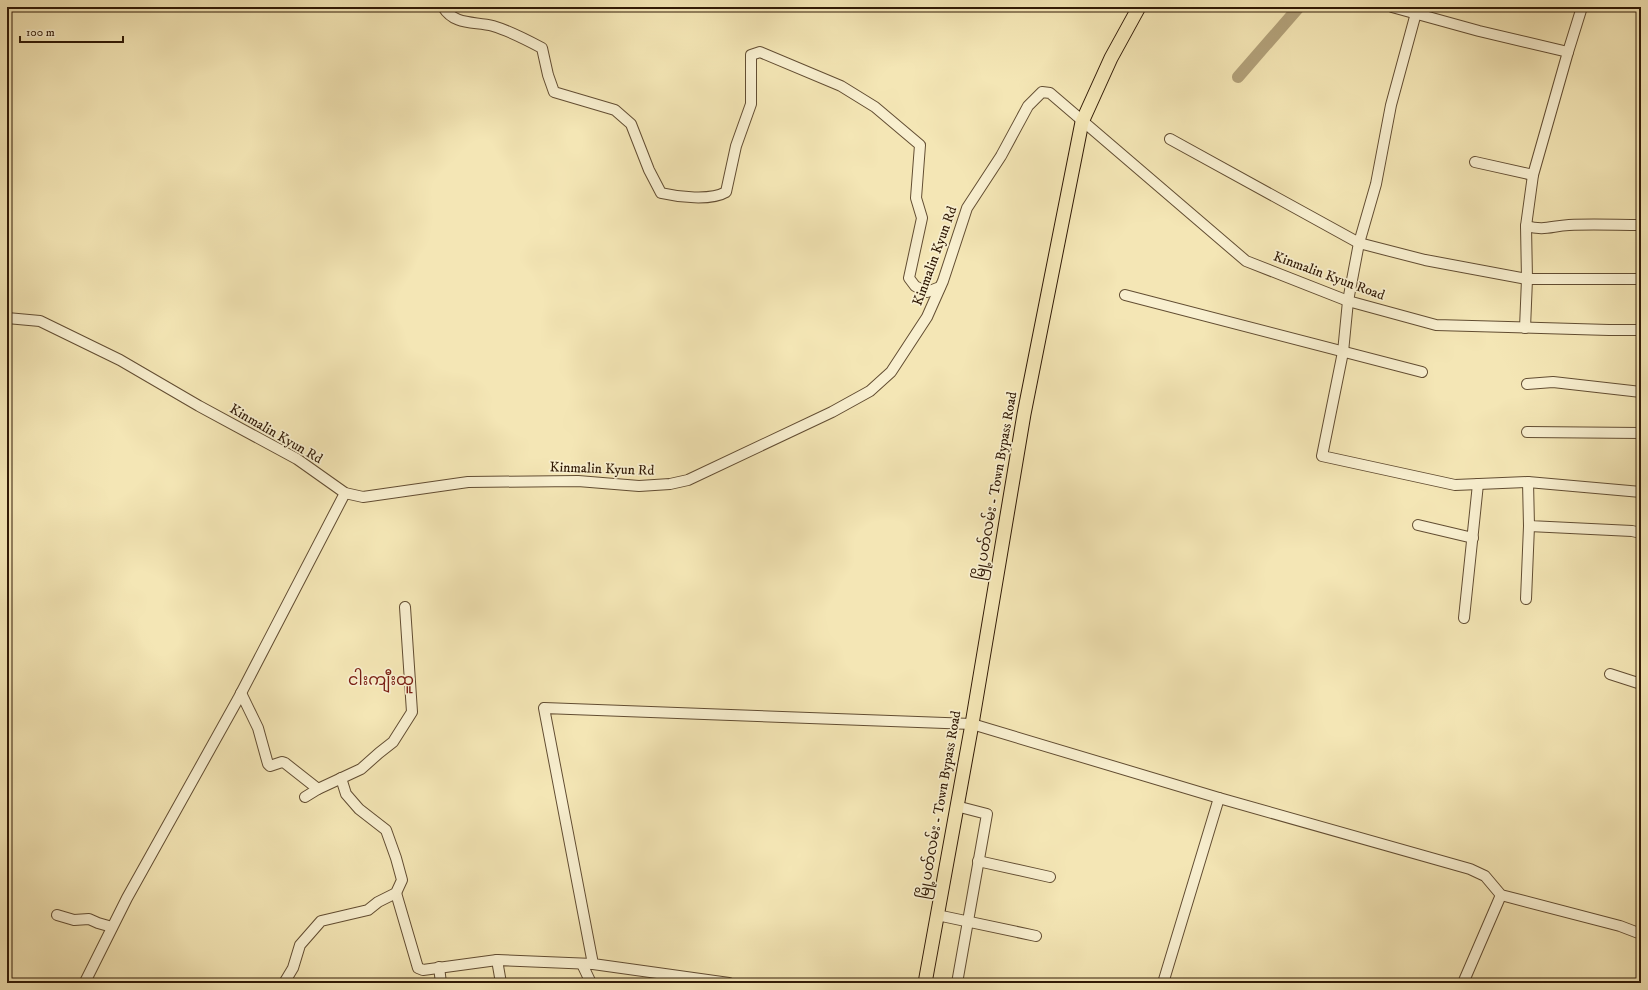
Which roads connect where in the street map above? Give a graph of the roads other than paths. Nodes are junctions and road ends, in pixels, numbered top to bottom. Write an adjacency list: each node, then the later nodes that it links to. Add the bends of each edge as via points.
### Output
1 (443, 7): 16 (street, via 448,15 463,22 493,26 542,48 554,92 615,110 631,124 661,193 683,198 720,196 726,192 736,146 751,104 750,55 760,52 842,86 875,107 920,145 916,198 922,218 909,278 914,286 928,292)
2 (1139, 7): 7 (main road, မြို့ပတ်လမ်း - Town Bypass Road, via 1111,58)
3 (1392, 7): 5 (street)
4 (1582, 7): 6 (street)
5 (1416, 13): 6 (street); 13 (street, via 1391,105 1376,184)
6 (1568, 52): 10 (street)
7 (1082, 122): 16 (street, Kinmalin Kyun Rd, via 1046,92 1042,92 1028,106 1001,156 967,208); 18 (street, Kinmalin Kyun Road, via 1246,260); 42 (main road, မြို့ပတ်လမ်း - Town Bypass Road, via 1024,414)
8 (1170, 138): 13 (street)
9 (1475, 162): 10 (street)
10 (1533, 175): 12 (street)
11 (1641, 225): 12 (street, via 1567,225 1546,229)
12 (1526, 226): 14 (street)
13 (1359, 244): 14 (street, via 1425,260); 18 (street)
14 (1527, 279): 15 (street); 20 (street)
15 (1641, 279)
16 (940, 287): 31 (street, Kinmalin Kyun Rd, via 927,317 891,372 870,391 832,412 688,480 639,486 578,481 468,482 363,497)
17 (1125, 295): 22 (street)
18 (1348, 301): 20 (street, Kinmalin Kyun Road, via 1436,325); 22 (street)
19 (7, 318): 31 (street, Kinmalin Kyun Rd, via 40,321 120,360 297,459)
20 (1525, 328): 21 (street, Kinmalin Kyun Road)
21 (1641, 330)
22 (1343, 352): 23 (street); 29 (street, via 1322,456 1455,485)
23 (1422, 372)
24 (1527, 384): 25 (street, via 1553,382)
25 (1641, 392)
26 (1527, 432): 27 (street)
27 (1641, 433)
28 (1528, 482): 29 (street); 30 (street); 33 (street)
29 (1478, 484): 35 (street)
30 (1641, 492)
31 (345, 493): 41 (street)
32 (1418, 525): 35 (street)
33 (1529, 526): 34 (street); 36 (street)
34 (1641, 533)
35 (1472, 538): 38 (street)
36 (1526, 599)
37 (405, 607): 43 (street, via 412,712 393,742 361,769)
38 (1464, 618)
39 (1610, 674): 40 (street)
40 (1641, 684)
41 (241, 693): 44 (street, via 258,728 268,764 270,766 285,763); 55 (street)
42 (972, 724): 46 (street); 47 (main road, မြို့ပတ်လမ်း - Town Bypass Road); 60 (street, via 544,708)
43 (341, 778): 44 (street); 50 (street, via 346,794 359,809 386,830 402,880)
44 (318, 789): 45 (street)
45 (305, 796)
46 (1219, 798): 51 (street, via 1470,869 1485,876); 70 (street)
47 (956, 806): 48 (street, via 987,814); 53 (main road, မြို့ပတ်လမ်း - Town Bypass Road)
48 (978, 861): 49 (street); 54 (street)
49 (1050, 877)
50 (396, 893): 61 (street, via 418,968 423,970); 63 (street, via 368,910 321,922 300,945)
51 (1501, 896): 56 (street, via 1620,926); 71 (street)
52 (57, 915): 55 (street, via 74,920 89,919)
53 (937, 915): 54 (street); 68 (main road, မြို့ပတ်လမ်း - Town Bypass Road)
54 (968, 921): 57 (street); 69 (street)
55 (112, 927): 62 (street, via 85,982)
56 (1641, 934)
57 (1036, 936)
58 (496, 960): 59 (street); 61 (street); 65 (street)
59 (582, 964): 60 (street); 66 (street)
60 (593, 964): 67 (street)
61 (439, 967): 64 (street)
62 (87, 983)
63 (284, 983)
64 (441, 983)
65 (502, 983)
66 (591, 983)
67 (730, 983)
68 (925, 983)
69 (957, 983)
70 (1163, 983)
71 (1463, 983)

